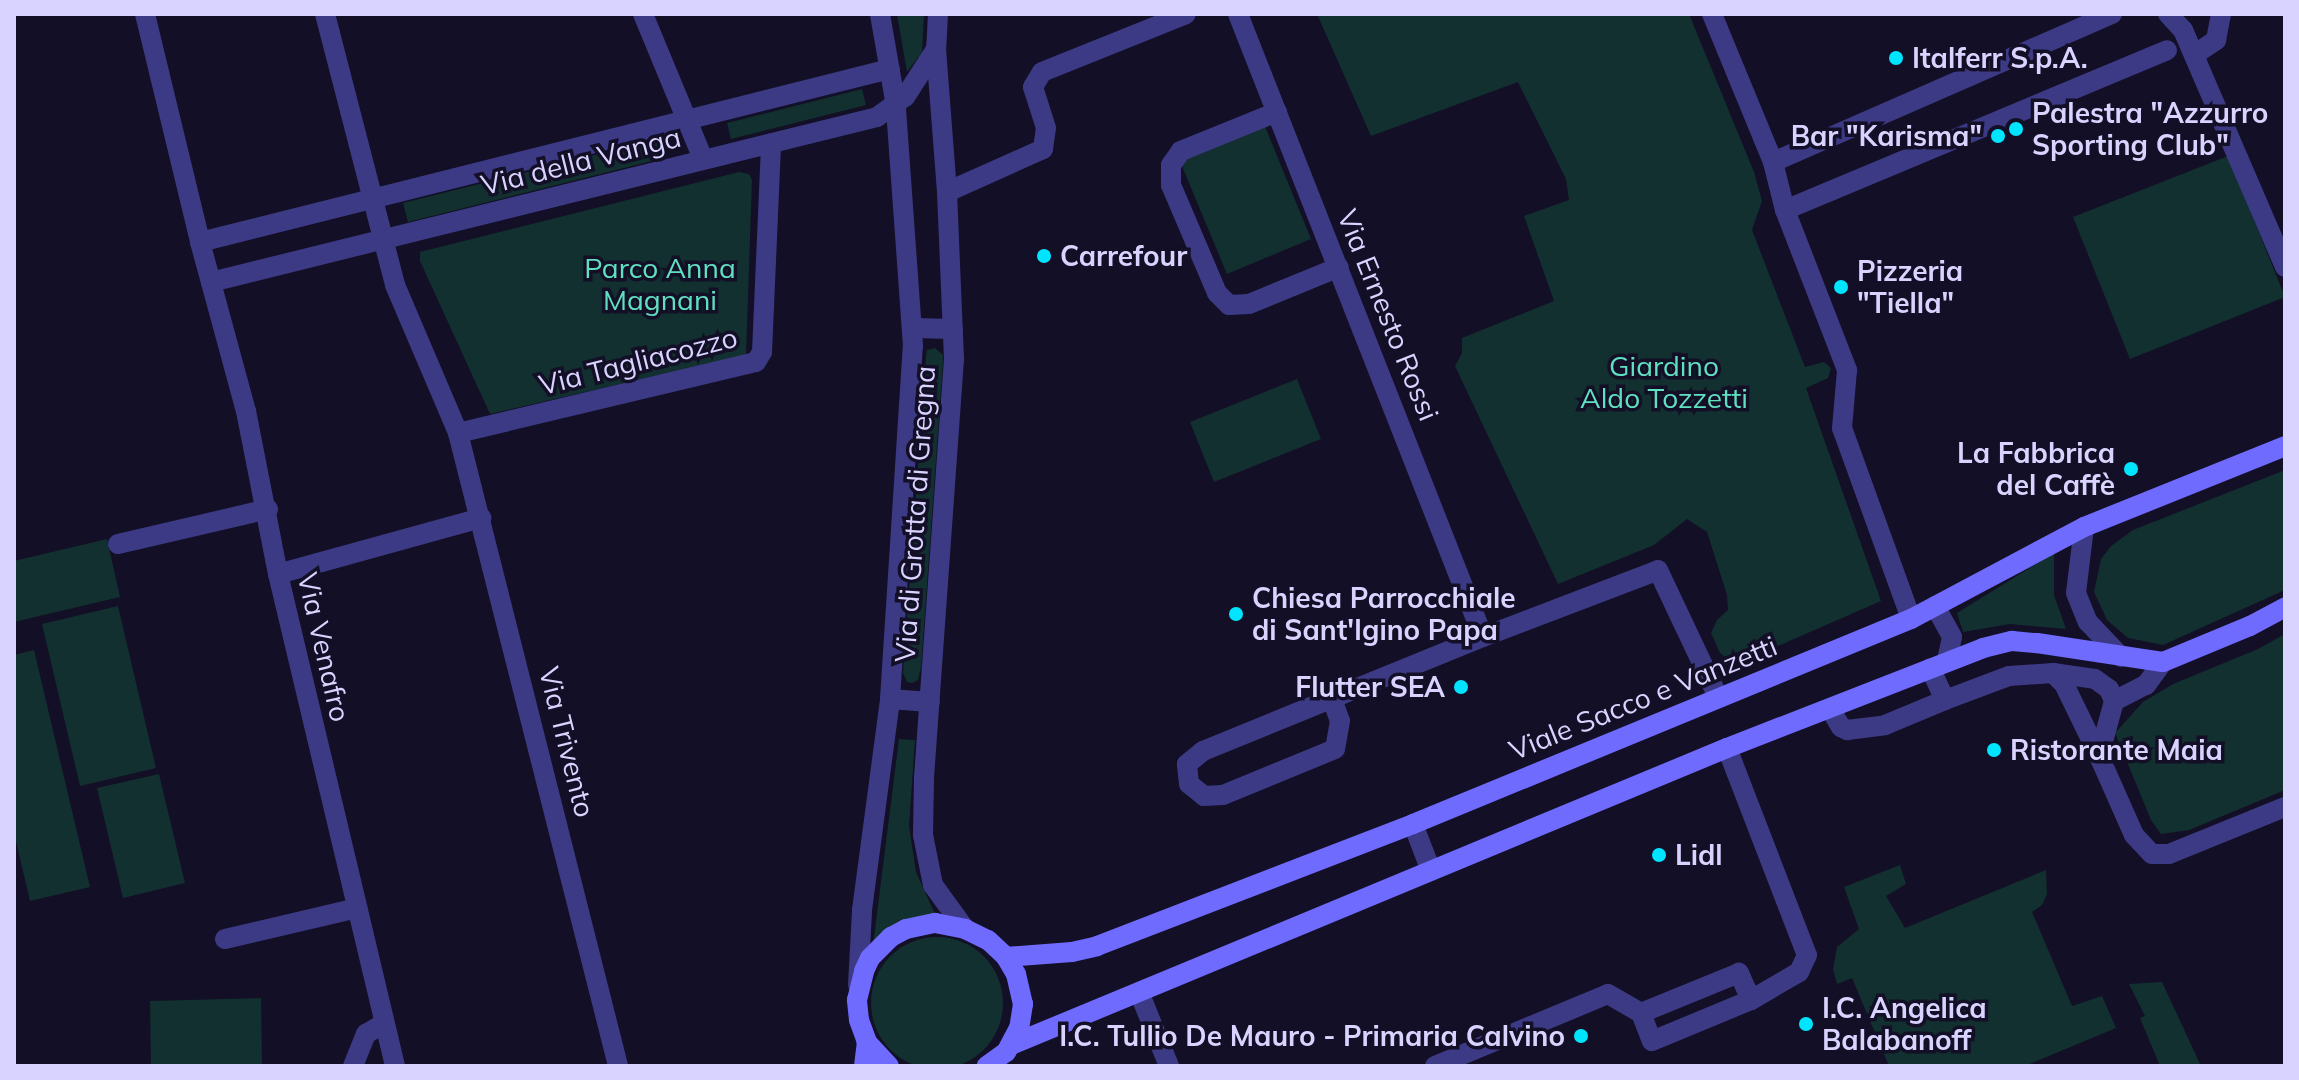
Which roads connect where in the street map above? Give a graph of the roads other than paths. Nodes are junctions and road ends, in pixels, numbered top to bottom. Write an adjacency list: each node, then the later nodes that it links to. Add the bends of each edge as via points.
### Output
1 (145, 14): 26 (street, Via Venafro)
2 (325, 14): 23 (street, Via Trivento)
3 (643, 14): 18 (street)
4 (880, 14): 15 (street, Via di Grotta di Gregna)
5 (938, 14): 12 (street, Via di Grotta di Gregna)
6 (1186, 14): 22 (street, via 1042,72 1033,87 1046,128 1043,149)
7 (1238, 14): 17 (street, Via Ernesto Rossi)
8 (1712, 14): 21 (street)
9 (2112, 14): 21 (street)
10 (2168, 14): 14 (street, via 2183,30)
11 (2221, 14): 14 (street, via 2216,40)
12 (936, 49): 16 (street, Via della Vanga); 22 (street, Via di Grotta di Gregna)
13 (2167, 50): 24 (street)
14 (2194, 55): 28 (street)
15 (890, 69): 16 (street, Via di Grotta di Gregna); 18 (street, Via della Vanga)
16 (896, 106): 19 (street, Via della Vanga, via 877,117); 30 (street, Via di Grotta di Gregna)
17 (1277, 112): 27 (street, Via Ernesto Rossi); 27 (street, via 1181,151 1171,165 1171,185 1217,293 1229,305 1249,304)
18 (686, 119): 20 (street); 23 (street, Via della Vanga)
19 (771, 143): 20 (street, Via della Vanga); 32 (street, Via Tagliacozzo, via 762,352 756,362)
20 (703, 159): 25 (street, Via della Vanga)
21 (1773, 162): 24 (street)
22 (947, 192): 31 (street, Via di Grotta di Gregna)
23 (371, 199): 25 (street, Via Trivento); 26 (street, Via della Vanga)
24 (1785, 210): 41 (street, via 1847,370 1842,428)
25 (382, 240): 29 (street, Via della Vanga); 32 (street, Via Trivento, via 395,285)
26 (200, 242): 29 (street, Via Venafro)
27 (1339, 267): 42 (street, Via Ernesto Rossi)
28 (2285, 267)
29 (211, 282): 34 (street, Via Venafro)
30 (913, 328): 31 (street, Via di Grotta di Gregna); 48 (street, Via di Grotta di Gregna)
31 (953, 329): 51 (street, Via di Grotta di Gregna, via 954,386)
32 (458, 433): 35 (street, Via Trivento)
33 (2285, 446): 36 (street, Viale Sacco e Vanzetti)
34 (268, 509): 37 (street); 38 (street, Via Venafro)
35 (481, 518): 38 (street); 73 (street, Via Trivento)
36 (2084, 527): 39 (street, Viale Sacco e Vanzetti); 43 (street, via 2076,593 2088,622)
37 (118, 544)
38 (278, 574): 60 (street, Via Venafro)
39 (1935, 606): 41 (street, Viale Sacco e Vanzetti); 45 (street, via 1952,637)
40 (2285, 607): 44 (street)
41 (1911, 619): 47 (street, Viale Sacco e Vanzetti)
42 (1483, 637): 47 (street, via 1658,570); 49 (street)
43 (2121, 657): 44 (street); 45 (street, via 2012,641)
44 (2163, 662): 52 (street, via 2146,685)
45 (1939, 664): 50 (street); 53 (street)
46 (2053, 673): 50 (street, via 2009,676); 52 (street, via 2095,679 2109,689); 54 (street)
47 (1718, 697): 58 (street, Viale Sacco e Vanzetti)
48 (890, 699): 51 (street, Via di Grotta di Gregna); 65 (street, Via di Grotta di Gregna, via 862,910)
49 (1332, 699): 49 (street, via 1196,754 1187,764 1189,784 1204,796 1223,795 1335,749 1340,721)
50 (1945, 700): 53 (street, via 1871,730 1841,727)
51 (930, 702): 61 (street, Via di Grotta di Gregna, via 925,851 933,885)
52 (2112, 705): 54 (street); 56 (street)
53 (1831, 710): 55 (street)
54 (2076, 711): 56 (street)
55 (1727, 748): 59 (street); 66 (street, via 1807,955 1799,972)
56 (2099, 756): 57 (street, via 2134,835 2152,854 2169,854)
57 (2285, 807)
58 (1413, 824): 59 (street); 63 (street, Viale Sacco e Vanzetti, via 1097,946)
59 (1431, 871): 64 (street)
60 (357, 908): 62 (street); 68 (street, Via Venafro)
61 (965, 929): 63 (street, Via di Grotta di Gregna); 65 (street, Via di Grotta di Gregna, via 920,925 891,937 870,958)
62 (225, 939)
63 (1006, 957): 70 (street, via 1023,1004)
64 (1139, 992): 70 (street); 77 (street)
65 (857, 1000): 69 (street, Via di Grotta di Gregna)
66 (1751, 1000): 67 (street, via 1739,973); 67 (street, via 1652,1041)
67 (1641, 1013): 78 (street, via 1608,994)
68 (384, 1023): 71 (street, via 366,1034); 72 (street, Via Venafro)
69 (867, 1042): 74 (street, Via di Grotta di Gregna); 75 (street, Via di Grotta di Gregna)
70 (1011, 1045): 76 (street)
71 (353, 1066)
72 (395, 1066)
73 (618, 1066)
74 (864, 1066)
75 (889, 1066)
76 (987, 1066)
77 (1169, 1066)
78 (1435, 1066)

